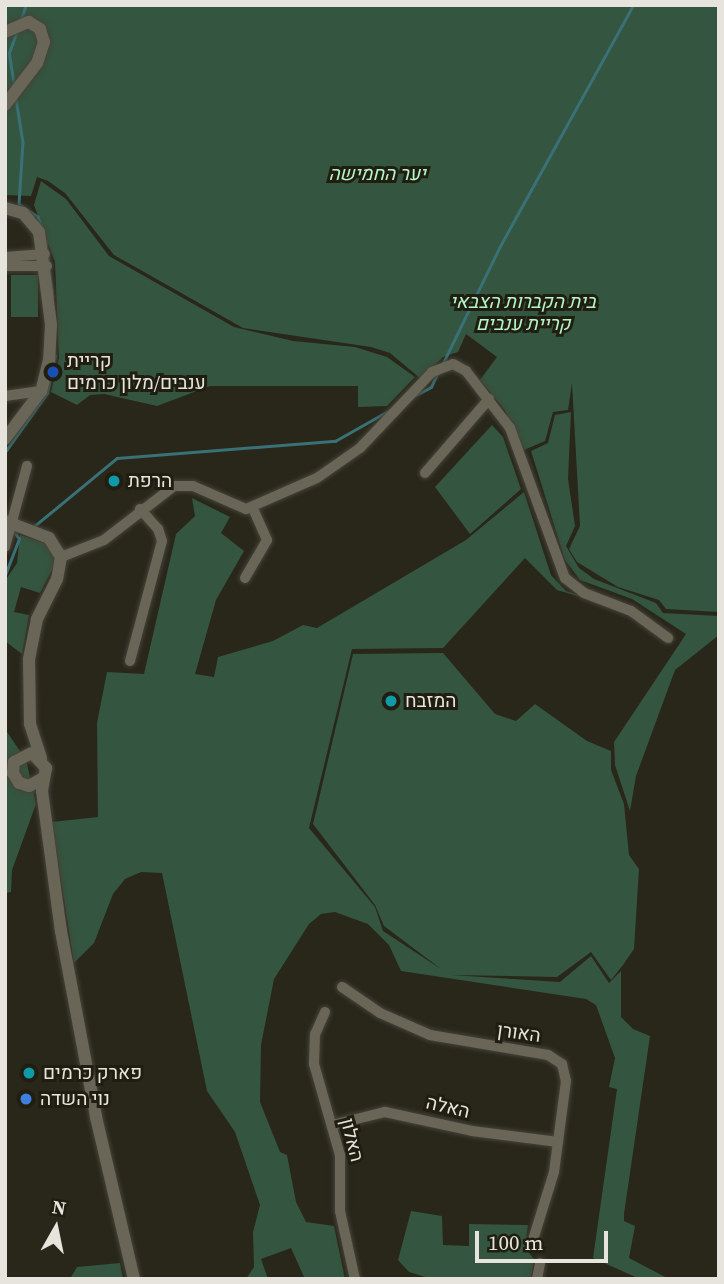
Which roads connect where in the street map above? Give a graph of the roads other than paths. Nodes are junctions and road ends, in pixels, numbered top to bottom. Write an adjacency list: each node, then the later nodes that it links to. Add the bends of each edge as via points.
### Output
1 (5, 32): 2 (main road, via 29,22 40,29 44,42 36,66)
2 (5, 104)
3 (5, 208): 5 (main road, via 23,213 35,224)
4 (5, 257): 5 (street)
5 (46, 260): 6 (street); 7 (main road, via 51,345)
6 (5, 265)
7 (41, 391): 8 (street); 10 (main road)
8 (5, 396)
9 (489, 399): 12 (street); 13 (street, via 461,368 440,367 342,463); 19 (street, via 521,450 565,578 584,593 631,611)
10 (5, 439)
11 (27, 467): 15 (street)
12 (425, 473)
13 (253, 508): 14 (street, via 233,507 183,485 164,489); 18 (street, via 267,540)
14 (140, 509): 17 (street, via 97,544); 20 (street, via 158,528 162,541)
15 (9, 522): 16 (street); 17 (main road, via 48,538)
16 (5, 547)
17 (61, 557): 21 (main road, via 32,638)
18 (245, 578)
19 (667, 638)
20 (130, 661)
21 (30, 724): 22 (main road); 23 (main road)
22 (41, 758): 23 (main road); 24 (main road)
23 (14, 759): 25 (main road)
24 (43, 778): 25 (main road, via 35,785); 26 (main road)
25 (15, 779): 26 (main road)
26 (46, 823): 33 (main road, via 89,1086)
27 (342, 987): 30 (street, האורן, via 380,1013 430,1035 556,1059 564,1067 566,1081)
28 (325, 1012): 29 (street, האלון, via 315,1034 314,1064)
29 (332, 1125): 30 (street, האלה, via 384,1112 472,1131); 34 (street, האלון, via 342,1166 340,1211 345,1247)
30 (558, 1142): 31 (street, האורן, via 553,1180)
31 (533, 1240)
32 (540, 1263): 35 (street)
33 (134, 1279)
34 (355, 1279)
35 (537, 1279)

